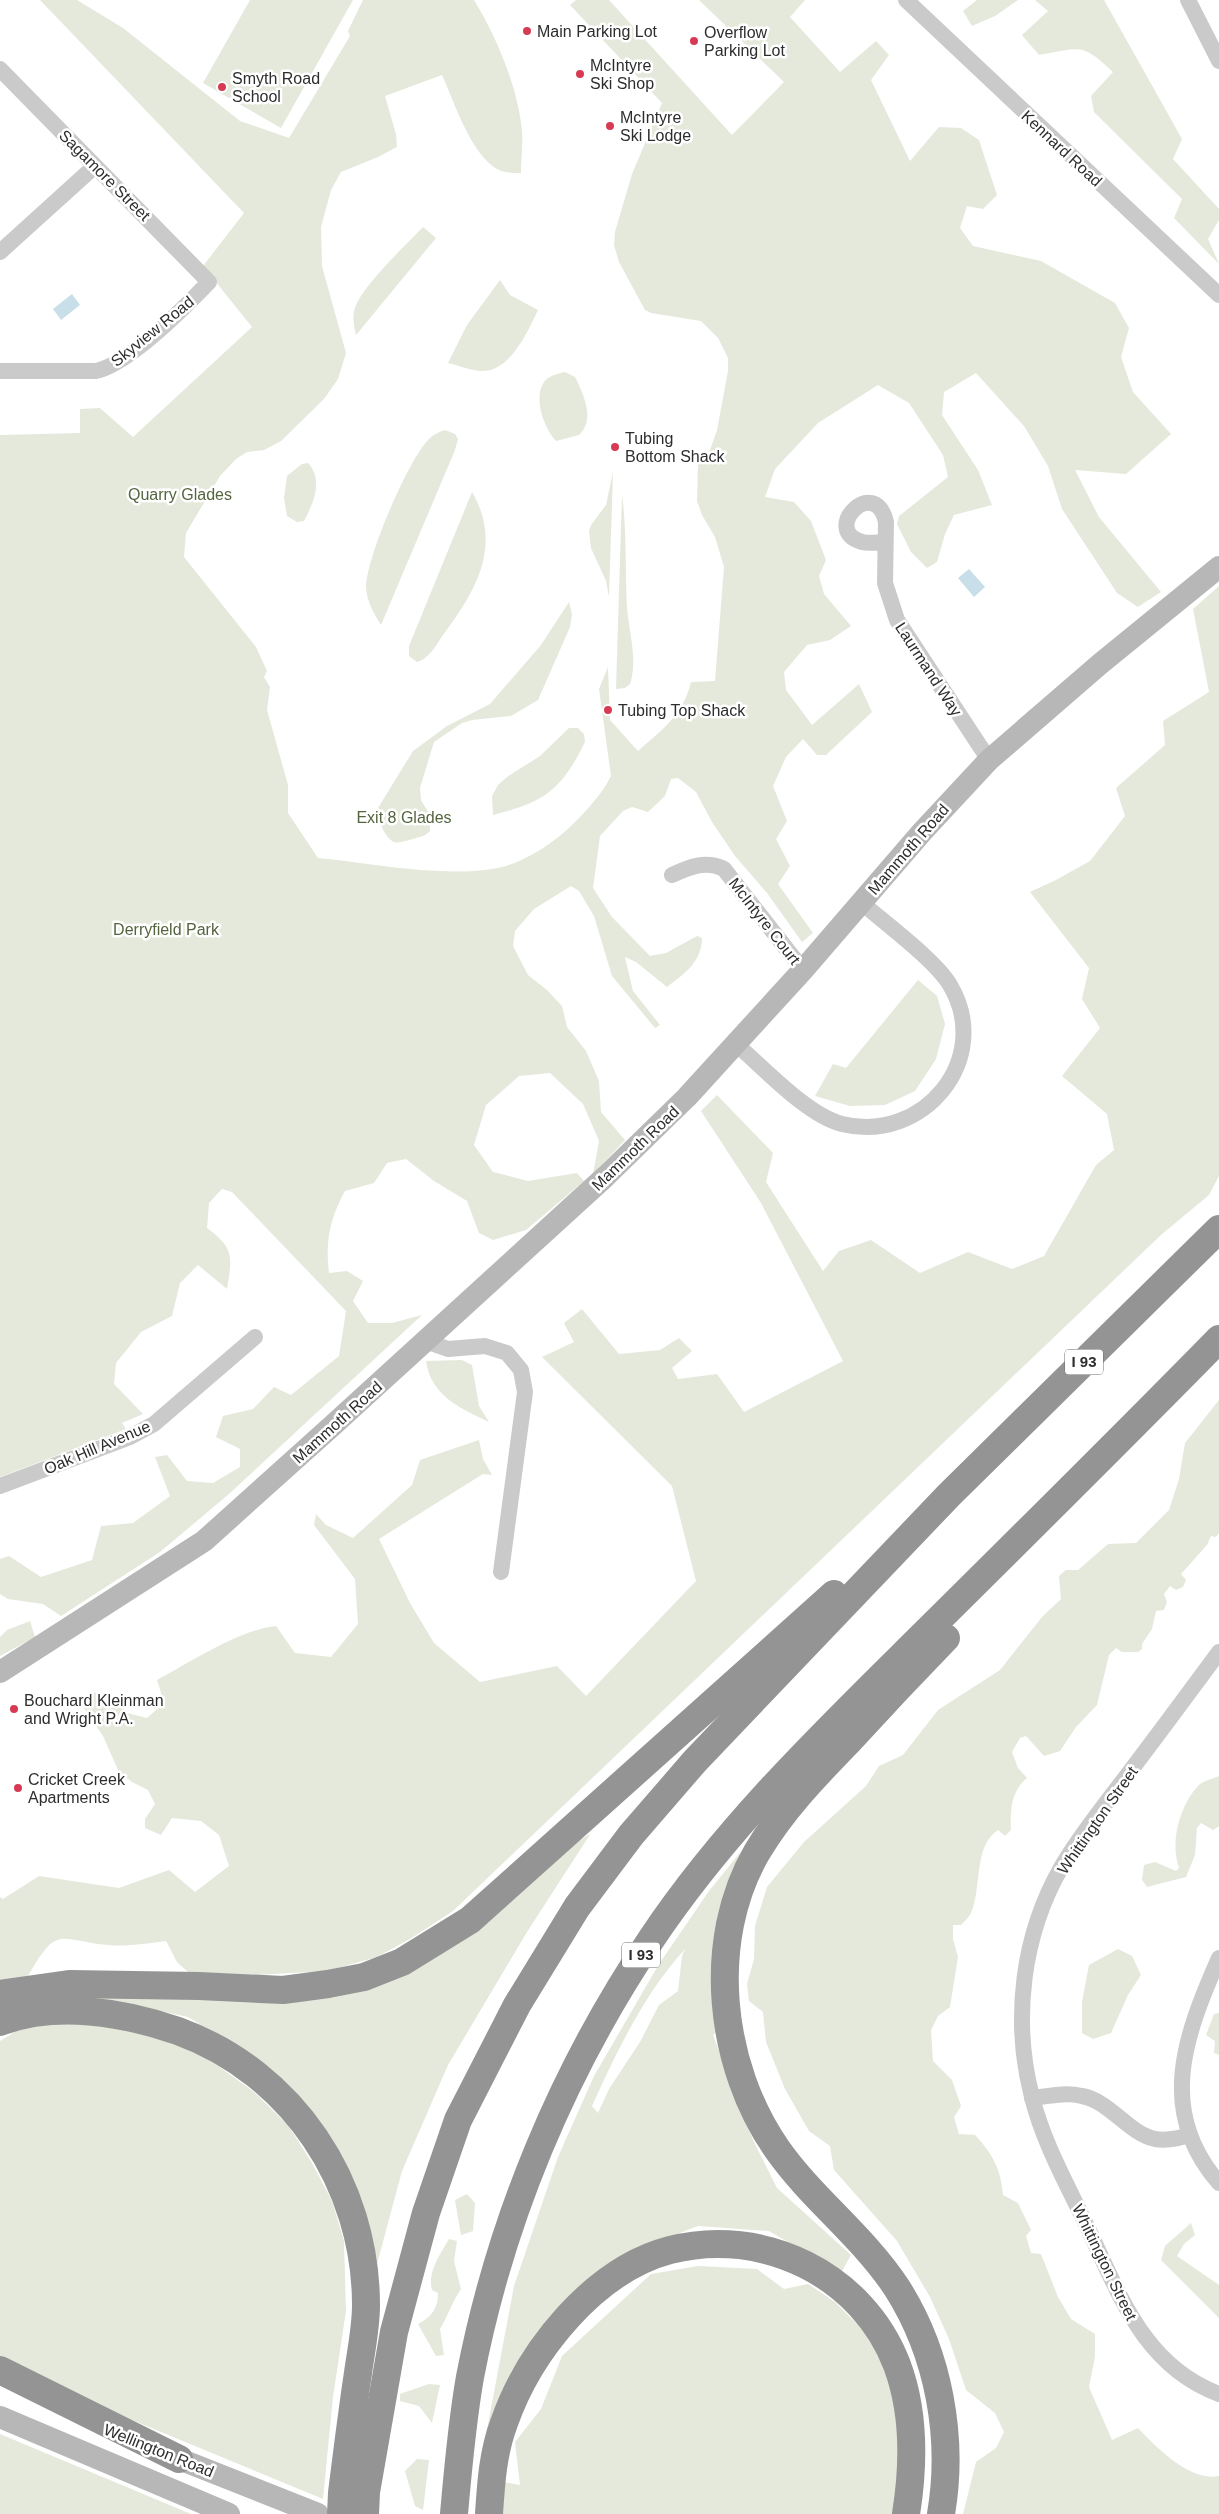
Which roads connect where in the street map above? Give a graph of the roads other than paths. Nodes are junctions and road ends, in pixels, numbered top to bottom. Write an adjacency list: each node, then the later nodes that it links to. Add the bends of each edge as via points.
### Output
1 (906, 0): 8 (street, Kennard Road)
2 (1188, 0): 3 (street)
3 (1219, 61)
4 (0, 69): 5 (street, Sagamore Street)
5 (95, 166): 6 (street); 7 (street, Sagamore Street)
6 (0, 252)
7 (209, 282): 9 (street, Skyview Road, via 111,367 96,371)
8 (1219, 295)
9 (0, 371)
10 (885, 542): 12 (street, Laurmand Way, via 885,583 896,620)
11 (1219, 567): 12 (main road, Mammoth Road)
12 (989, 760): 14 (main road, Mammoth Road)
13 (672, 875): 15 (street, McIntyre Court, via 703,864 714,864 724,869)
14 (862, 903): 15 (main road, Mammoth Road); 16 (street, via 941,972 957,999 963,1030 962,1045 954,1074 939,1096 921,1111 898,1122 868,1127 841,1123 809,1107)
15 (803, 970): 16 (main road, Mammoth Road)
16 (737, 1045): 20 (main road, Mammoth Road, via 620,1163)
17 (1219, 1229): 22 (highway, I 93)
18 (255, 1337): 21 (street, Oak Hill Avenue, via 154,1424 130,1437)
19 (1219, 1340): 23 (highway, I 93)
20 (425, 1341): 24 (street, via 448,1349 493,1346 507,1352 522,1370 525,1392); 26 (main road, Mammoth Road, via 210,1536)
21 (0, 1486)
22 (949, 1495): 28 (highway, via 792,1629 470,1920 402,1962 364,1977 283,1990 70,1984); 38 (highway, I 93, via 695,1761 631,1835 578,1906 517,2005 458,2120 426,2212)
23 (1043, 1517): 41 (highway, I 93, via 834,1723 759,1802 652,1937 604,2016 574,2071 539,2148 505,2244 470,2381); 44 (highway, via 1019,1561 781,1815 756,1854 743,1882 725,1957 725,2004 733,2050 747,2095 761,2123 797,2173 880,2264 909,2309 925,2344 938,2389 945,2434)
24 (501, 1572)
25 (1219, 1652): 30 (street, Whittington Street, via 1079,1841 1043,1904 1030,1948 1022,1998 1022,2052)
26 (0, 1672)
27 (1219, 1958): 31 (street, via 1196,2014 1184,2055 1182,2101)
28 (0, 1994)
29 (0, 2022): 38 (highway, via 42,2012 73,2010 134,2018 164,2026 220,2050 246,2067 271,2086 312,2133 336,2172 348,2201 365,2276 366,2308)
30 (1032, 2098): 31 (street, via 1056,2094 1084,2096 1098,2102 1144,2135 1167,2140); 35 (street, Whittington Street, via 1046,2139 1134,2324 1176,2370)
31 (1190, 2135): 32 (street, via 1206,2168)
32 (1219, 2183)
33 (0, 2370): 37 (highway)
34 (0, 2384): 37 (main road, Wellington Road)
35 (1219, 2394)
36 (0, 2417): 39 (main road, Wellington Road)
37 (179, 2459): 40 (main road, Wellington Road)
38 (353, 2503)
39 (229, 2514)
40 (318, 2514)
41 (454, 2514)
42 (489, 2514): 43 (highway, via 495,2454 514,2395 538,2355 567,2318 614,2278 640,2262 669,2251 731,2244 777,2253 820,2271 866,2312 884,2337 897,2365 911,2426 913,2458)
43 (906, 2514)
44 (941, 2514)

